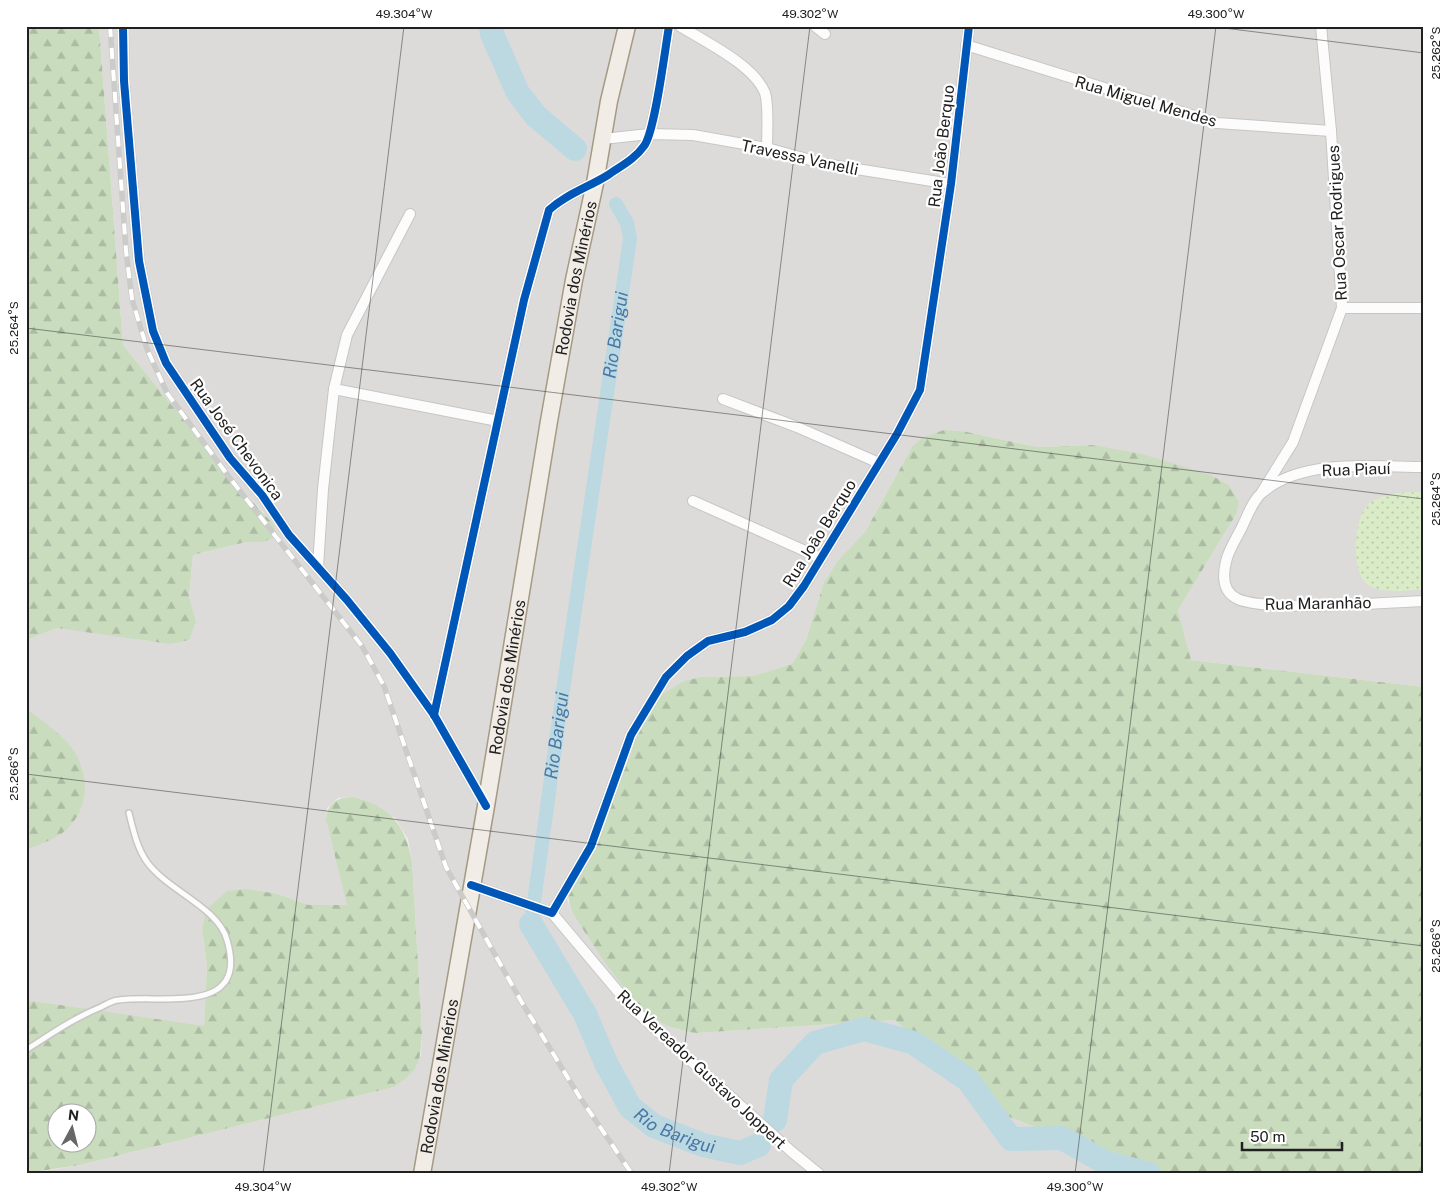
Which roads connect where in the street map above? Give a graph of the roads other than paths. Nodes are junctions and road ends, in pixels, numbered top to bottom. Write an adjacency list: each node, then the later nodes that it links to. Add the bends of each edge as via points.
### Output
1 (123, 26): 27 (street, Rua José Chevonica, via 124,80 139,262 153,330 166,363 187,397 289,535)
2 (627, 26): 12 (main road, Rodovia dos Minérios)
3 (669, 26): 11 (street, Rodovia dos Minérios)
4 (680, 26): 13 (street, via 737,62 755,78 765,94)
5 (815, 26): 8 (street)
6 (969, 26): 9 (street, Rua João Berquo)
7 (1321, 26): 10 (street, Rua Oscar Rodrigues)
8 (824, 34)
9 (966, 45): 10 (street, Rua Miguel Mendes, via 1217,123); 15 (street, Rua João Berquo)
10 (1331, 131): 17 (street, Rua Oscar Rodrigues)
11 (649, 134): 12 (street, Travessa Vanelli); 13 (street, Travessa Vanelli, via 693,135); 14 (street, Rodovia dos Minérios, via 645,145 631,160)
12 (602, 139): 14 (main road, Rodovia dos Minérios)
13 (767, 148): 15 (street, Travessa Vanelli, via 825,164)
14 (595, 183): 21 (street, via 558,201 549,210 524,300); 31 (main road, Rodovia dos Minérios, via 548,421)
15 (951, 184): 22 (street, Rua João Berquo, via 920,390)
16 (410, 214): 19 (street, via 347,335)
17 (1342, 308): 18 (street); 24 (street, Rua Oscar Rodrigues, via 1293,442)
18 (1424, 308)
19 (334, 389): 21 (street); 27 (street, via 322,489)
20 (723, 399): 22 (street)
21 (498, 421): 30 (street)
22 (879, 463): 26 (street, Rua João Berquo)
23 (1424, 467): 24 (street, Rua Piauí, via 1330,467 1290,476)
24 (1262, 492): 28 (street, Rua Oscar Rodrigues, via 1227,557)
25 (693, 501): 26 (street)
26 (821, 558): 34 (street, Rua João Berquo, via 789,606 772,620 745,632 708,641 666,677 631,734 591,846)
27 (318, 567): 30 (street, Rua José Chevonica, via 390,653)
28 (1223, 580): 29 (street, Rua Maranhão, via 1235,598 1252,604)
29 (1424, 601)
30 (434, 715): 31 (street, Rua José Chevonica)
31 (486, 806): 33 (main road, Rodovia dos Minérios)
32 (129, 813): 35 (lane, via 134,836 147,862 170,885 214,918 226,935 232,955 230,973 221,987 208,994 189,999 118,1000 80,1014)
33 (471, 885): 34 (street); 36 (main road, Rodovia dos Minérios)
34 (552, 913): 37 (street, Rua Vereador Gustavo Joppert, via 632,1008)
35 (26, 1050)
36 (422, 1174)
37 (819, 1174)

